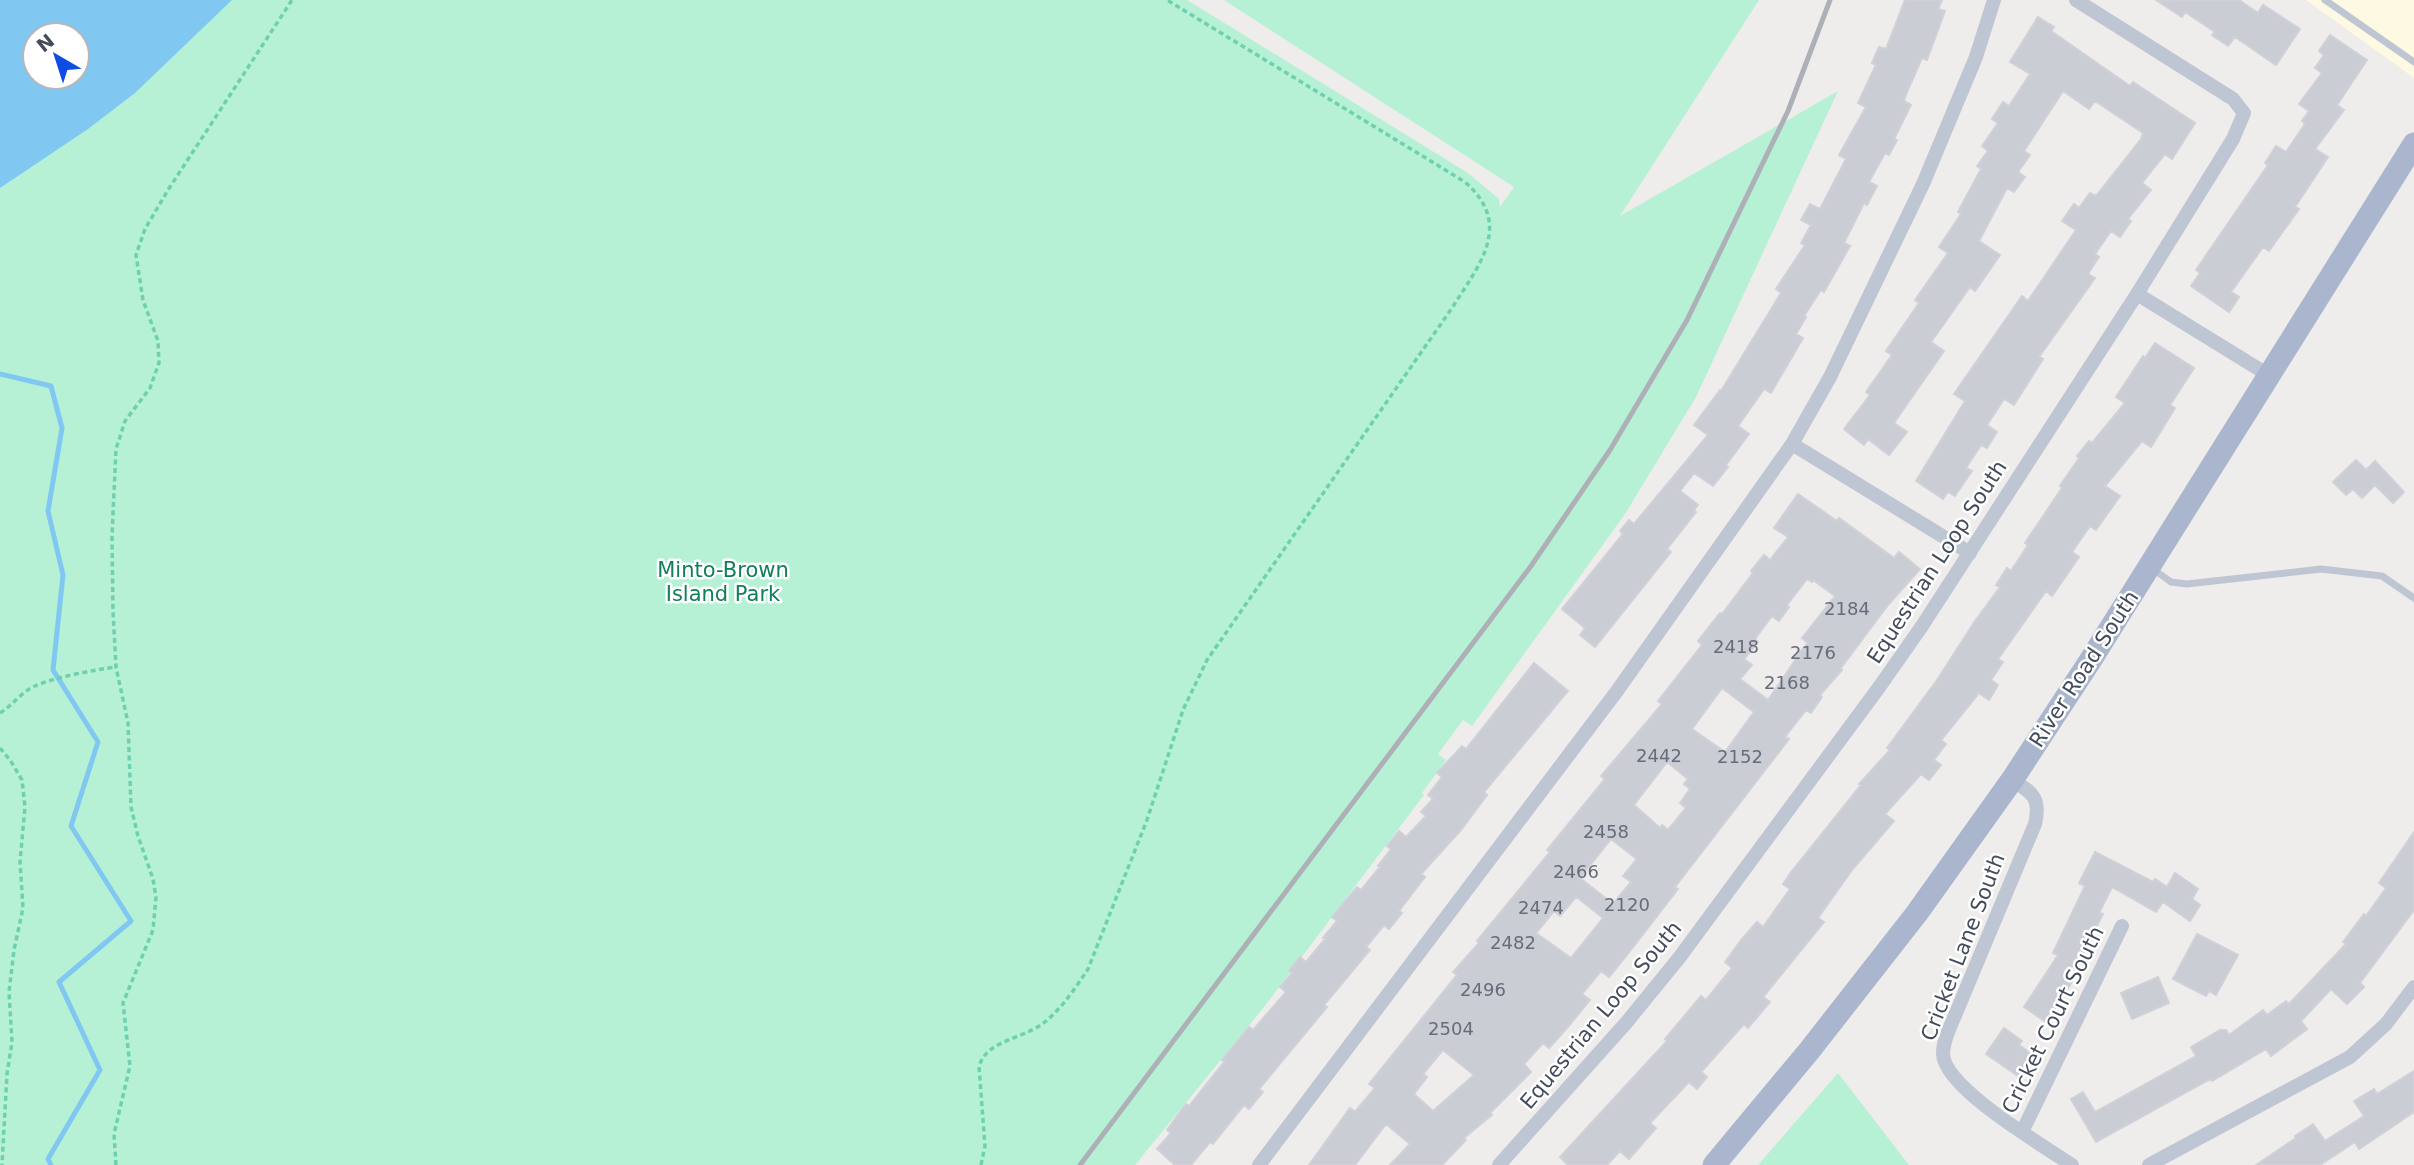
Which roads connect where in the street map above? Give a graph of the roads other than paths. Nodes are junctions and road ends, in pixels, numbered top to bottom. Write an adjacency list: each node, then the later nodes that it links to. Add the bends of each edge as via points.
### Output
1 (1994, 0): 8 (street, via 1976,57 1923,184 1830,377)
2 (2076, 0): 6 (street, Equestrian Loop South, via 2222,91 2244,113 2233,139)
3 (2325, 0): 4 (lane)
4 (2414, 62)
5 (2414, 144): 7 (main road, River Road South)
6 (2137, 294): 7 (street); 9 (street, Equestrian Loop South)
7 (2270, 376): 10 (main road, River Road South)
8 (1792, 444): 9 (street); 16 (street, via 1617,691)
9 (1970, 553): 17 (street, Equestrian Loop South, via 1880,686 1679,958)
10 (2150, 567): 11 (lane, via 2171,582 2187,584 2321,569 2349,571 2382,576); 12 (main road, River Road South)
11 (2414, 598)
12 (2012, 780): 15 (street, Cricket Lane South, via 2035,798 2035,824 1943,1055 1952,1076 1965,1089); 18 (main road, River Road South, via 1917,913)
13 (2122, 926): 15 (street, Cricket Court South)
14 (2414, 987): 20 (street, via 2386,1024 2350,1057)
15 (2022, 1132): 19 (street, Cricket Lane South)
16 (1259, 1165)
17 (1499, 1165)
18 (1714, 1165)
19 (2072, 1165)
20 (2149, 1165)

